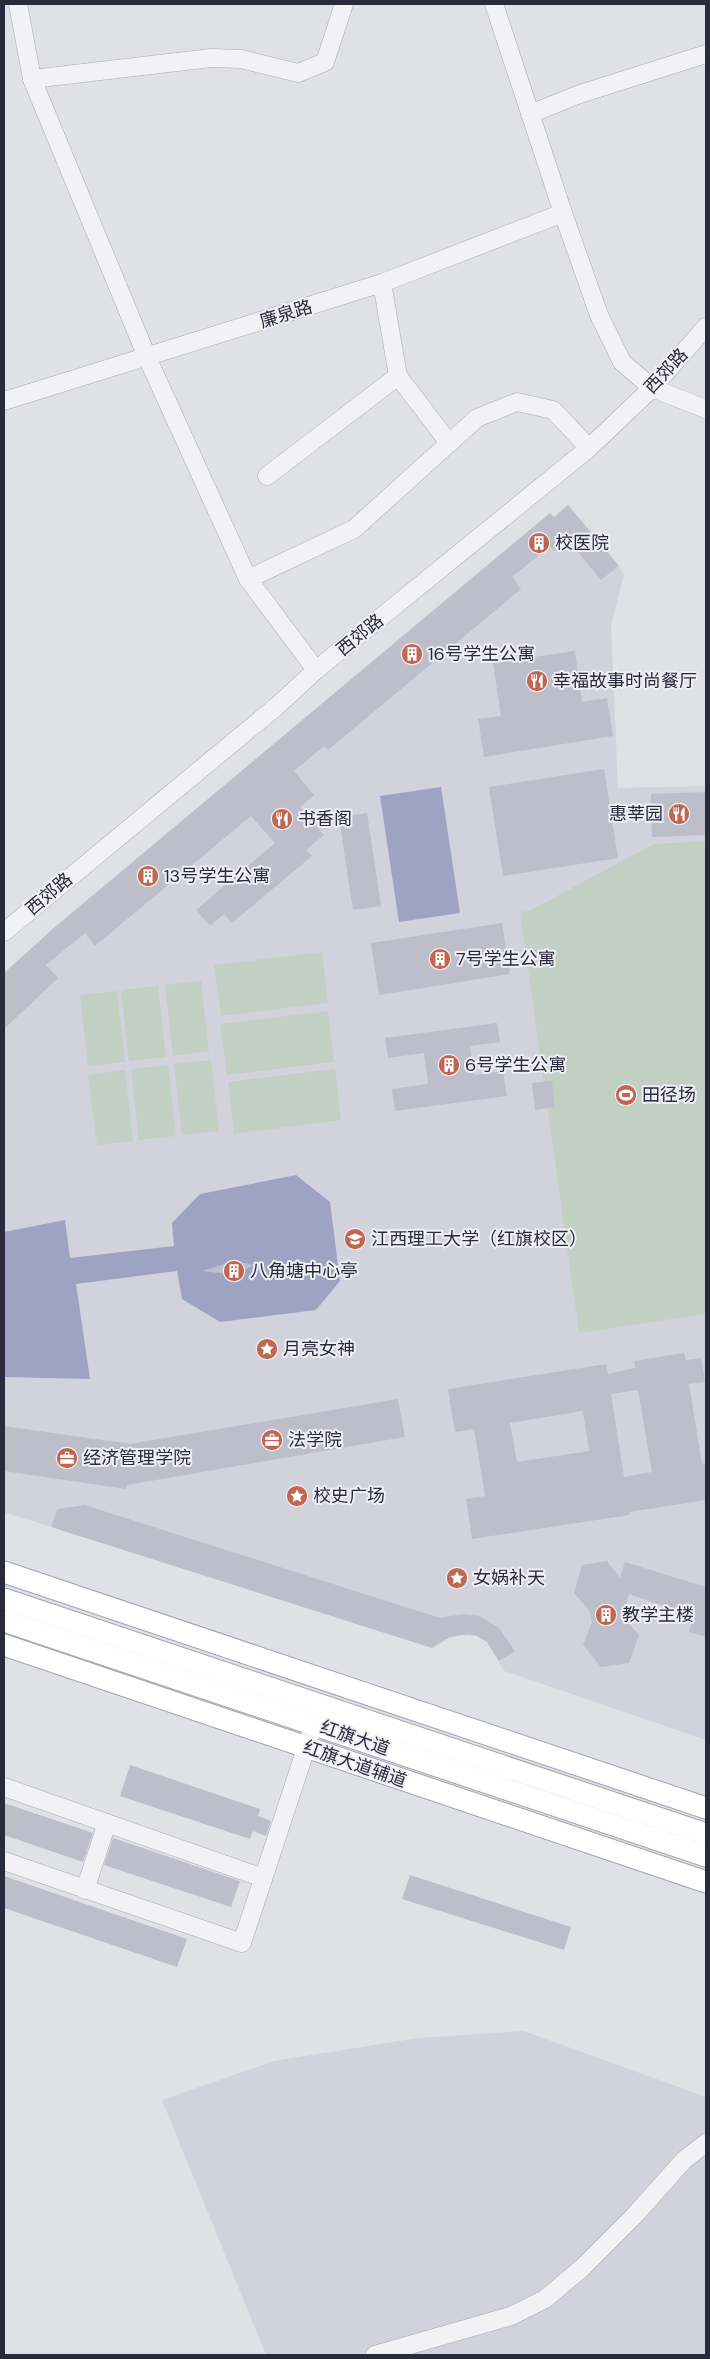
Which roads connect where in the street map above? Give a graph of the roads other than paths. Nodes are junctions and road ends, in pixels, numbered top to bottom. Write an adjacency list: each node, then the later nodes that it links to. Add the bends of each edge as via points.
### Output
1 (18, 4): 5 (street)
2 (344, 4): 5 (street, via 325,62 298,73 241,59 211,58)
3 (494, 4): 6 (street)
4 (706, 54): 6 (street, via 580,94)
5 (32, 79): 10 (street)
6 (530, 114): 7 (street)
7 (563, 213): 8 (street, 廉泉路); 12 (street, via 599,315 622,362)
8 (382, 284): 10 (street, 廉泉路); 11 (street)
9 (706, 327): 12 (street, 西郊路)
10 (147, 357): 13 (street, 廉泉路); 18 (street)
11 (398, 376): 15 (street); 17 (street)
12 (652, 388): 14 (street); 16 (street, 西郊路)
13 (4, 401)
14 (706, 409)
15 (449, 443): 16 (street, via 477,418 517,402 553,410); 18 (street, via 354,529)
16 (589, 448): 19 (street, 西郊路)
17 (267, 476)
18 (248, 579): 19 (street)
19 (316, 670): 20 (street, 西郊路)
20 (4, 932)
21 (4, 1572): 28 (main road)
22 (4, 1599): 30 (main road, 红旗大道)
23 (4, 1620): 25 (main road, 红旗大道)
24 (4, 1646): 26 (main road, 红旗大道辅道)
25 (314, 1724): 26 (street); 31 (main road, 红旗大道)
26 (306, 1748): 33 (street); 34 (main road, 红旗大道辅道)
27 (4, 1787): 29 (street)
28 (706, 1808)
29 (107, 1823): 33 (street); 35 (street)
30 (706, 1834)
31 (706, 1856)
32 (4, 1862): 35 (street)
33 (263, 1878): 35 (street, via 242,1943)
34 (706, 1882)
35 (85, 1890)
36 (706, 2143): 37 (street, via 684,2160 582,2268 545,2299 511,2316)
37 (375, 2355)

